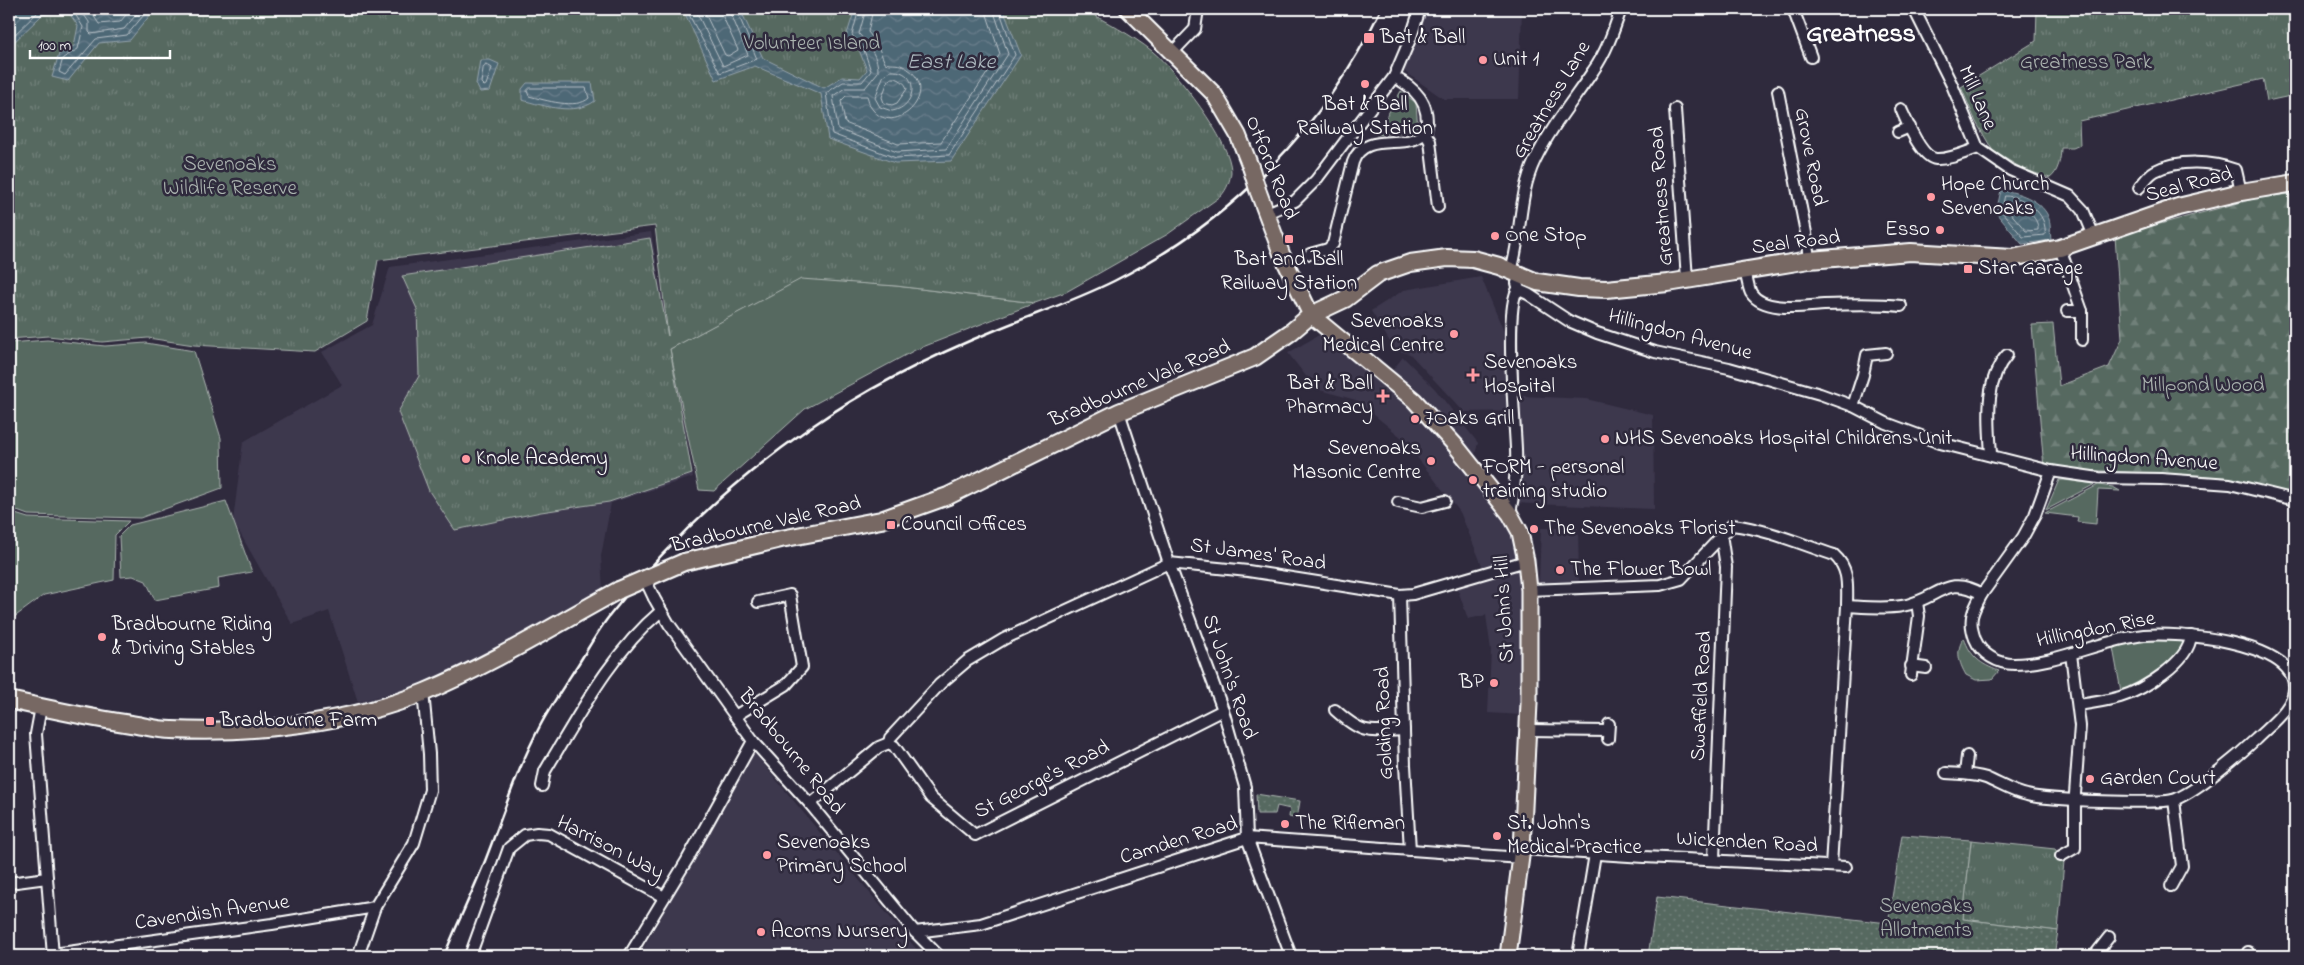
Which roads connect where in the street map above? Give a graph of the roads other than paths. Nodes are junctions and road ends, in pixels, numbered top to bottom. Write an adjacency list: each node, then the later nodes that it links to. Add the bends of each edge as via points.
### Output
1 (1128, 9): 7 (main road, Otford Road)
2 (1420, 9): 9 (street)
3 (1621, 9): 27 (street, Greatness Lane, via 1594,70 1567,105 1534,161 1518,226)
4 (1793, 9): 8 (street)
5 (1914, 9): 16 (street, Mill Lane, via 1952,85)
6 (1197, 10): 7 (street, via 1195,30)
7 (1172, 53): 21 (main road, Otford Road, bridge, via 1214,94 1238,135)
8 (1811, 57)
9 (1394, 77): 15 (street, via 1412,88 1423,101 1427,117); 21 (street, via 1316,180 1295,201)
10 (1778, 91): 25 (street, Grove Road)
11 (1675, 109): 28 (street, Greatness Road)
12 (1901, 109): 13 (street)
13 (1910, 127): 14 (street); 16 (street, via 1924,153 1931,158 1944,158)
14 (1898, 132)
15 (1425, 133): 20 (street, via 1430,141); 24 (street, via 1417,138 1360,150 1351,169 1333,243 1329,249)
16 (1978, 148): 22 (street, Mill Lane, via 2010,170 2070,196 2082,210)
17 (2295, 183): 19 (highway, Seal Road)
18 (2139, 188): 19 (street, via 2154,171 2201,162 2236,170)
19 (2241, 192): 22 (highway, Seal Road, via 2178,208)
20 (1438, 207)
21 (1267, 213): 32 (main road, Otford Road, via 1289,271)
22 (2094, 236): 23 (highway, Seal Road)
23 (2060, 248): 25 (highway, Seal Road, via 2012,258 1911,252); 30 (street)
24 (1310, 254)
25 (1809, 260): 26 (highway, Seal Road)
26 (1745, 270): 28 (highway, Seal Road); 29 (street, via 1752,294 1774,305 1795,308)
27 (1516, 278): 28 (highway, Seal Road, via 1594,289 1633,288); 32 (highway, Seal Road, via 1488,262 1468,258 1410,263 1378,274 1345,299); 36 (street, Hillingdon Avenue, via 1569,321 1597,333 1655,352 1770,379); 43 (street, Greatness Lane, via 1512,312 1516,467)
28 (1687, 280)
29 (1898, 303)
30 (2082, 310): 31 (street); 33 (street)
31 (2067, 311)
32 (1311, 315): 37 (highway, Bradbourne Vale Road, via 1254,357); 43 (main road, St John's Hill, via 1414,400)
33 (2082, 340)
34 (1886, 353): 36 (street, via 1867,354)
35 (2007, 355): 38 (street, via 1992,382)
36 (1853, 406): 38 (street, Hillingdon Avenue, via 1886,424 1931,440)
37 (1119, 412): 46 (street, St John's Road); 47 (highway, Bradbourne Vale Road, bridge, via 978,483 881,520 684,562)
38 (1991, 454): 39 (street, Hillingdon Avenue)
39 (2051, 471): 40 (street, Hillingdon Avenue, via 2098,478 2230,484); 49 (street, Hillingdon Rise, via 2023,537)
40 (2295, 500)
41 (1445, 501): 42 (street, via 1422,508)
42 (1398, 502)
43 (1510, 514): 45 (main road, St John's Hill, via 1520,532)
44 (1721, 534): 48 (street, via 1681,579 1660,585); 53 (street, Wickenden Road, via 1732,525 1745,526 1834,555 1845,568 1848,579); 83 (street, Swaffield Road, via 1726,567)
45 (1526, 561): 48 (main road, St John's Hill); 50 (street, St James' Road)
46 (1169, 563): 50 (street, St James' Road, via 1248,571); 63 (street, St John's Road); 70 (street, St James' Road, via 1004,639 967,661 940,684 890,738)
47 (645, 579): 54 (street, Bradbourne Road, bridge); 59 (highway, Bradbourne Vale Road, bridge, via 476,668)
48 (1530, 590): 67 (main road, St John's Hill)
49 (1982, 594): 52 (street, via 1963,585 1954,585); 56 (street, Hillingdon Rise, via 1971,616 1972,631 1977,645 1991,658 2013,664)
50 (1400, 595): 66 (street, Golding Road)
51 (758, 602): 65 (street, via 790,595 802,666 786,685)
52 (1917, 602): 53 (street, via 1895,607); 57 (street, via 1919,616 1911,670)
53 (1847, 606): 84 (street, Wickenden Road)
54 (660, 612): 65 (street, Bradbourne Road); 74 (street, via 643,626 609,666 545,770)
55 (2191, 636): 56 (street, Hillingdon Rise, via 2143,636); 58 (street, Hillingdon Rise, via 2262,651 2290,670); 61 (street, via 2185,652 2150,682 2122,697)
56 (2071, 654): 61 (street)
57 (1926, 668)
58 (2295, 685): 76 (street, Hillingdon Rise, via 2292,699 2274,722 2238,756)
59 (423, 692): 62 (highway, Bradbourne Vale Road, via 367,710 305,723 247,729 171,730); 90 (street, via 430,790 414,843)
60 (9, 700): 62 (highway, Bradbourne Vale Road)
61 (2078, 704): 75 (street, via 2080,726)
62 (41, 707): 86 (street, via 36,734)
63 (1223, 710): 70 (street, St George's Road, via 974,835 931,798); 78 (street, St John's Road, via 1245,787)
64 (1335, 710): 66 (street, via 1353,726 1366,732)
65 (735, 716): 69 (street, Bradbourne Road)
66 (1404, 730): 79 (street, Golding Road)
67 (1528, 730): 68 (street); 80 (main road, St John's Hill)
68 (1608, 731)
69 (753, 740): 77 (street, Bradbourne Road); 89 (street)
70 (889, 743): 77 (street, via 879,747)
71 (1967, 756): 73 (street)
72 (1946, 773): 73 (street)
73 (1965, 774): 75 (street, via 1986,778 2029,796)
74 (542, 786)
75 (2075, 799): 76 (street); 82 (street, via 2075,848)
76 (2174, 800): 88 (street, via 2183,874)
77 (810, 804): 91 (street, Bradbourne Road)
78 (1248, 838): 79 (street, Camden Road); 91 (street, Camden Road, via 981,924); 98 (street, St John's Road)
79 (1410, 850): 80 (street, Camden Road)
80 (1521, 853): 81 (street, Wickenden Road); 99 (main road, St John's Hill)
81 (1594, 854): 83 (street, Wickenden Road); 100 (street)
82 (2060, 856)
83 (1714, 859): 84 (street, Wickenden Road)
84 (1831, 866): 85 (street)
85 (1846, 867)
86 (47, 878): 87 (street); 93 (street)
87 (9, 883)
88 (2171, 886)
89 (664, 897): 95 (street, Harrison Way, via 550,834 537,832 525,835 509,848); 96 (street)
90 (375, 907): 93 (street, Cavendish Avenue); 94 (street)
91 (915, 932): 97 (street, Bradbourne Road)
92 (2109, 937): 101 (street)
93 (53, 955)
94 (358, 956)
95 (470, 956)
96 (629, 956)
97 (939, 956)
98 (1291, 956)
99 (1508, 956)
100 (1578, 956)
101 (2094, 956)

